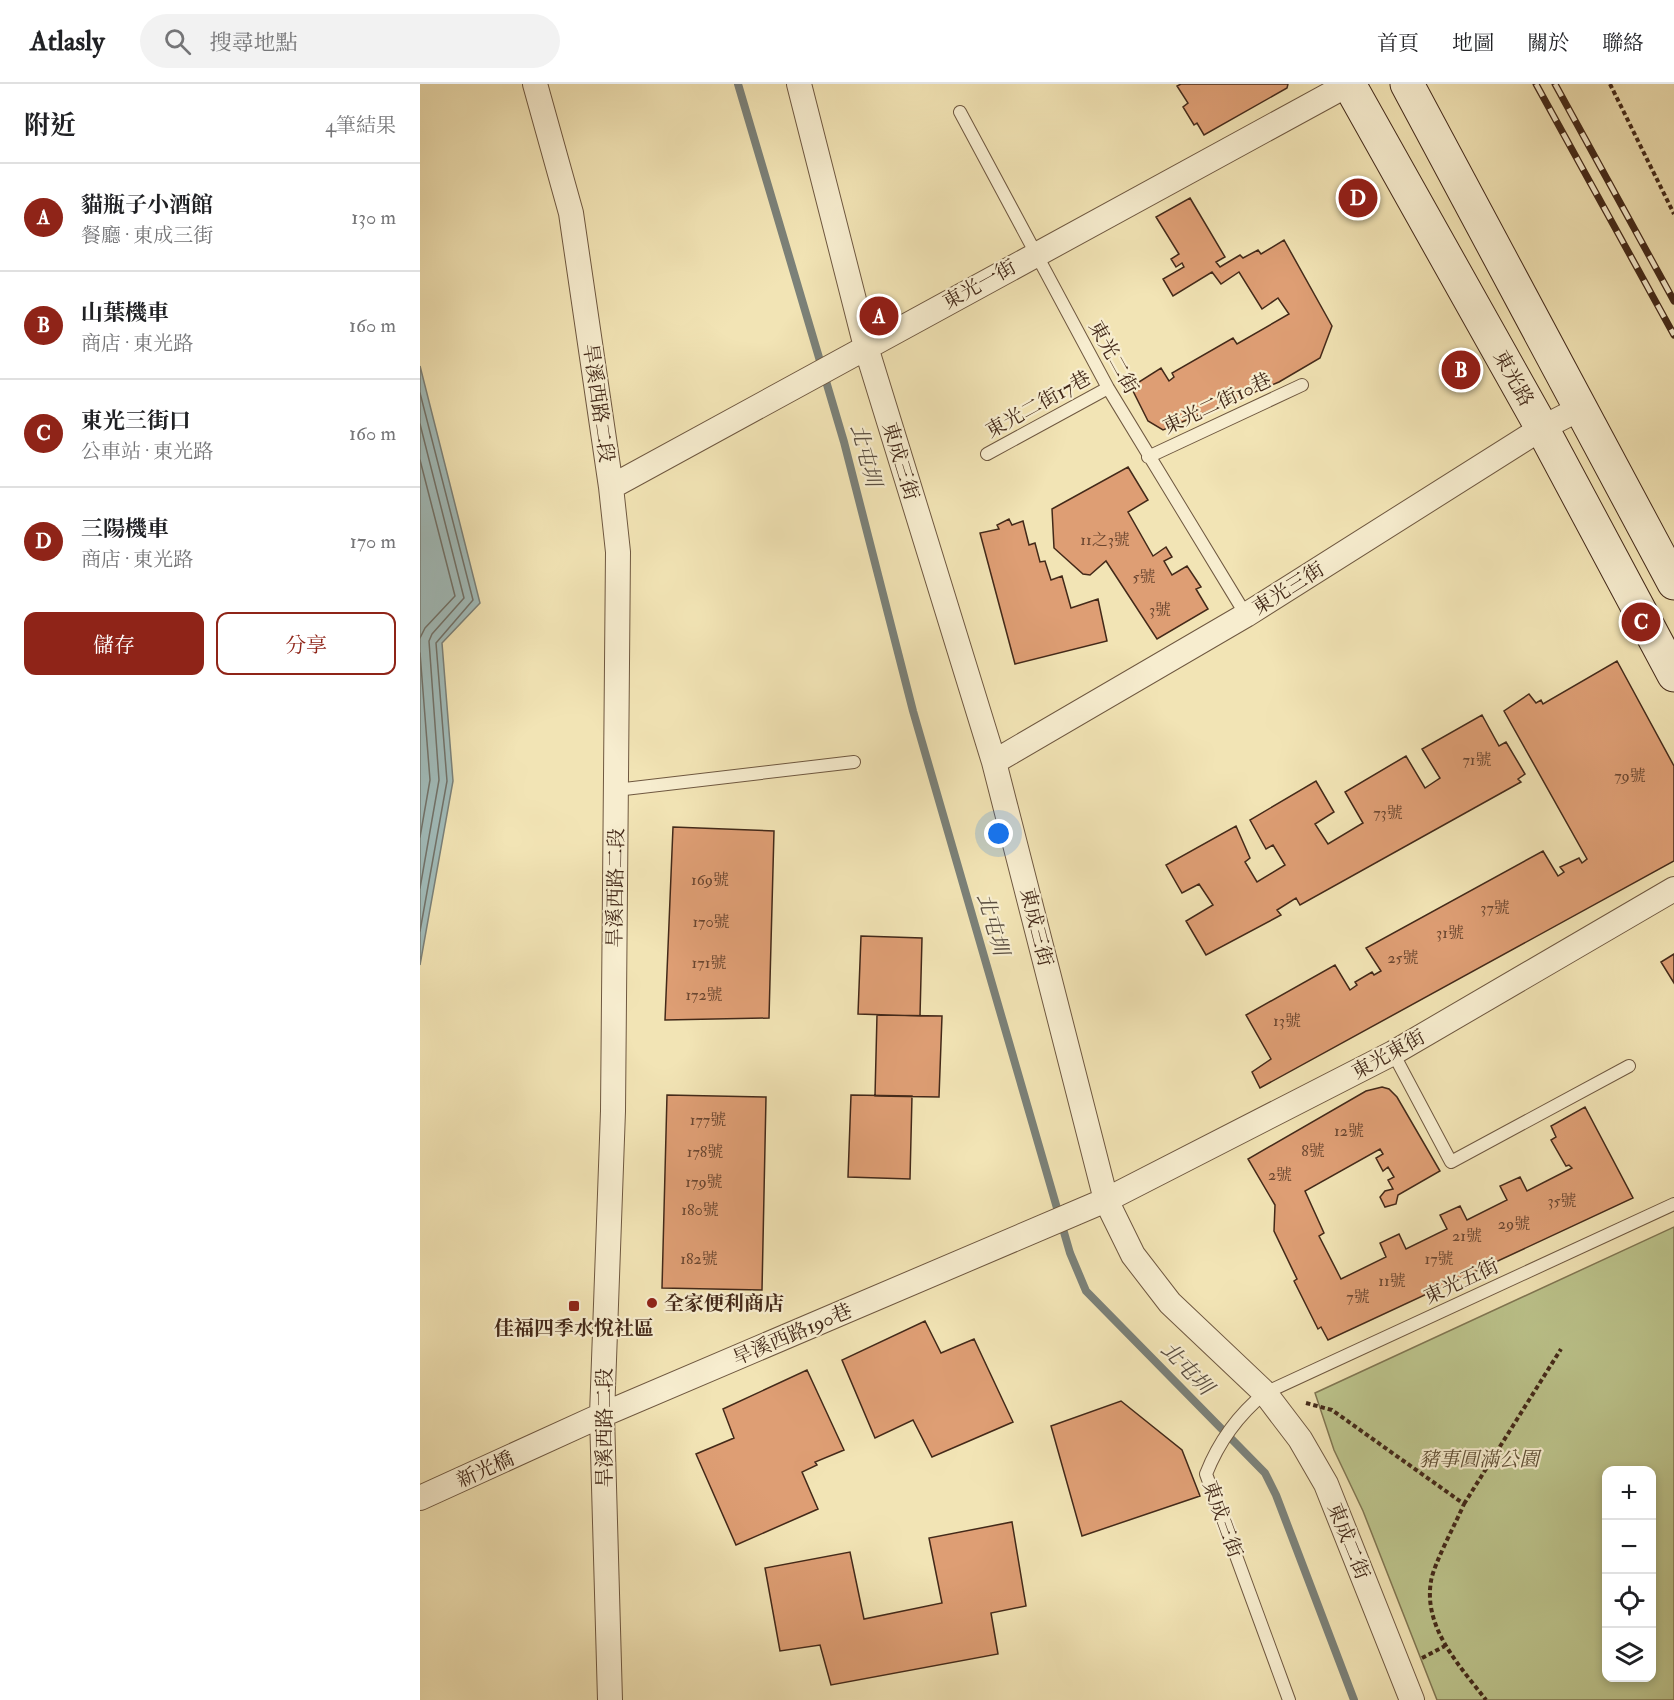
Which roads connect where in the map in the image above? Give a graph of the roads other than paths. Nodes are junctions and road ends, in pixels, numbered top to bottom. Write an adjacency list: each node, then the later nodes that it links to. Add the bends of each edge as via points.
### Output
1 (535, 84): 14 (street, 旱溪西路二段, via 571,213)
2 (799, 84): 7 (street, 東成三街)
3 (1349, 84): 6 (street, 東光一街); 11 (street, 東光路)
4 (1407, 84): 10 (street)
5 (960, 112): 6 (lane, 東光二街)
6 (1035, 254): 7 (street, 東光一街); 9 (lane, 東光二街)
7 (867, 347): 14 (street, 東光一街); 19 (street, 東成三街)
8 (1302, 385): 13 (lane, 東光二街10巷)
9 (1108, 388): 12 (lane, 東光二街17巷); 13 (lane, 東光二街)
10 (1579, 410): 11 (street, 東光三街); 15 (street)
11 (1542, 428): 16 (street, 東光三街); 17 (street, 東光路)
12 (987, 454)
13 (1148, 457): 16 (lane, 東光二街)
14 (611, 488): 20 (street, 旱溪西路二段, via 618,552)
15 (1674, 583)
16 (1246, 615): 19 (street, 東光三街)
17 (1674, 675)
18 (854, 762): 20 (lane)
19 (994, 762): 24 (street, 東成三街)
20 (616, 790): 28 (street, 旱溪西路二段, via 613,1111)
21 (1674, 889): 22 (street, 東光東街)
22 (1393, 1053): 23 (lane, via 1451,1162); 24 (street, 東光東街)
23 (1629, 1066)
24 (1100, 1203): 26 (street, 東光東街); 27 (street, 東成三街, via 1170,1303)
25 (1674, 1204): 27 (lane, 東光五街)
26 (1036, 1230): 28 (street, 旱溪西路190巷)
27 (1265, 1393): 32 (lane, 東成三街, via 1245,1409 1216,1449 1206,1474); 33 (street, 東成二街, via 1300,1439 1326,1484)
28 (602, 1415): 29 (street, 旱溪西路190巷); 31 (street, 旱溪西路二段)
29 (549, 1441): 30 (street, 新光橋)
30 (420, 1498)
31 (610, 1700)
32 (1289, 1700)
33 (1412, 1700)

